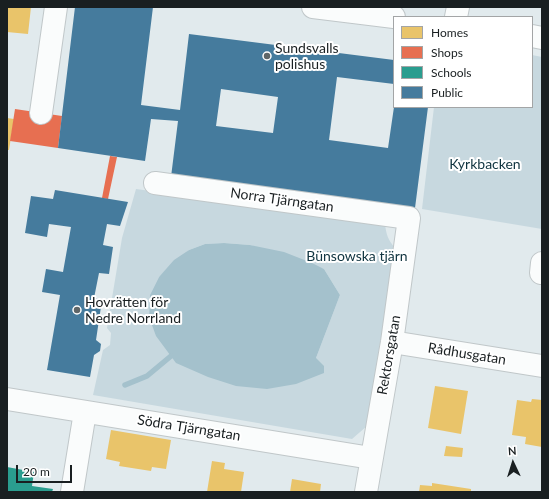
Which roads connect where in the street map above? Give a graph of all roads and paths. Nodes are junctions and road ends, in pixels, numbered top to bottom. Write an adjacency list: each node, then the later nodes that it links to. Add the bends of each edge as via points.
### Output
1 (56, 7): 4 (street)
2 (313, 7): 3 (street)
3 (393, 18)
4 (41, 113)
5 (155, 183): 6 (street, Norra Tjärngatan)
6 (410, 218): 7 (street, Rektorsgatan)
7 (392, 342): 8 (street, Rådhusgatan); 11 (street, Rektorsgatan)
8 (542, 366)
9 (7, 399): 10 (street, Södra Tjärngatan)
10 (85, 412): 11 (street, Södra Tjärngatan); 12 (street)
11 (371, 458): 13 (street, Rektorsgatan)
12 (72, 492)
13 (366, 492)

